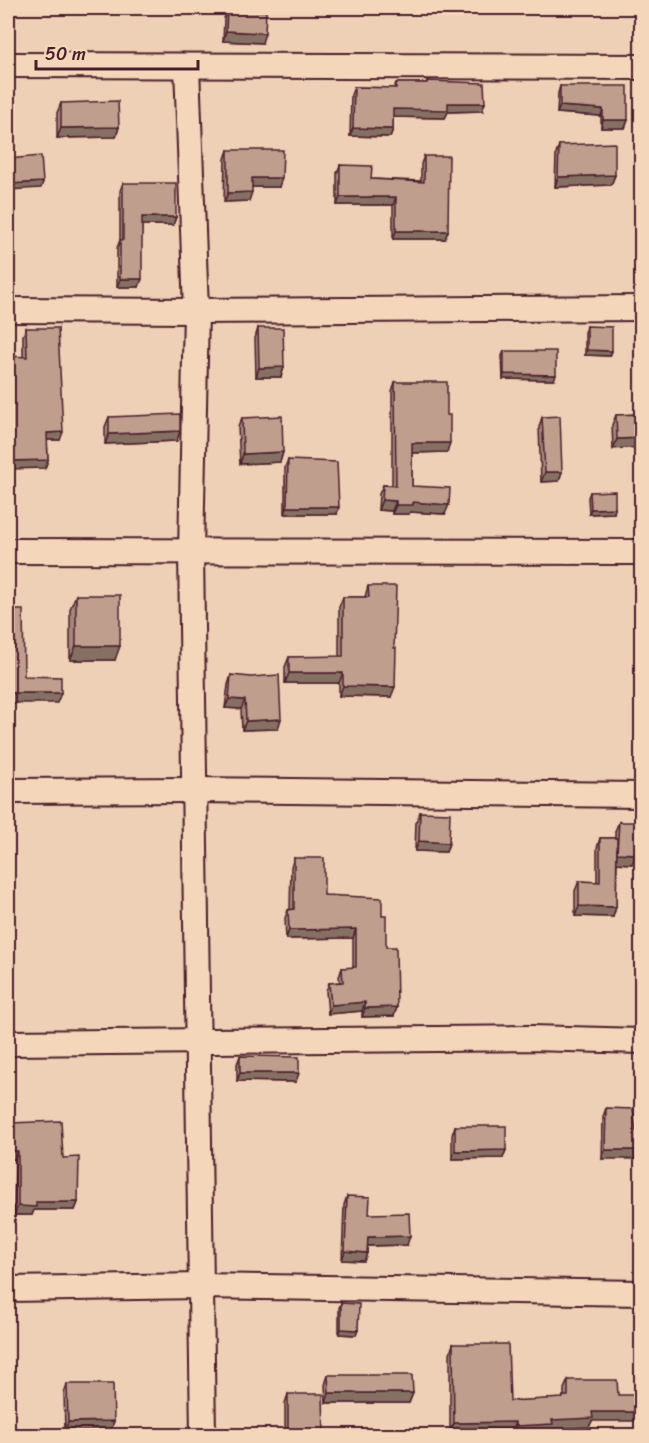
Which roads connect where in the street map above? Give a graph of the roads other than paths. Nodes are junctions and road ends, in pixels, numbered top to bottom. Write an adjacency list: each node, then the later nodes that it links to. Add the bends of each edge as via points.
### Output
1 (8, 65): 2 (street)
2 (187, 66): 3 (street); 6 (street)
3 (642, 67)
4 (642, 308): 6 (street)
5 (8, 310): 6 (street)
6 (196, 311): 8 (street)
7 (8, 551): 8 (street)
8 (191, 552): 9 (street); 10 (street)
9 (642, 552)
10 (194, 790): 11 (street); 12 (street); 13 (street)
11 (8, 791)
12 (642, 795)
13 (197, 1041): 14 (street); 15 (street); 16 (street)
14 (642, 1041)
15 (8, 1043)
16 (201, 1286): 17 (street); 18 (street); 19 (street)
17 (8, 1289)
18 (642, 1293)
19 (203, 1436)

